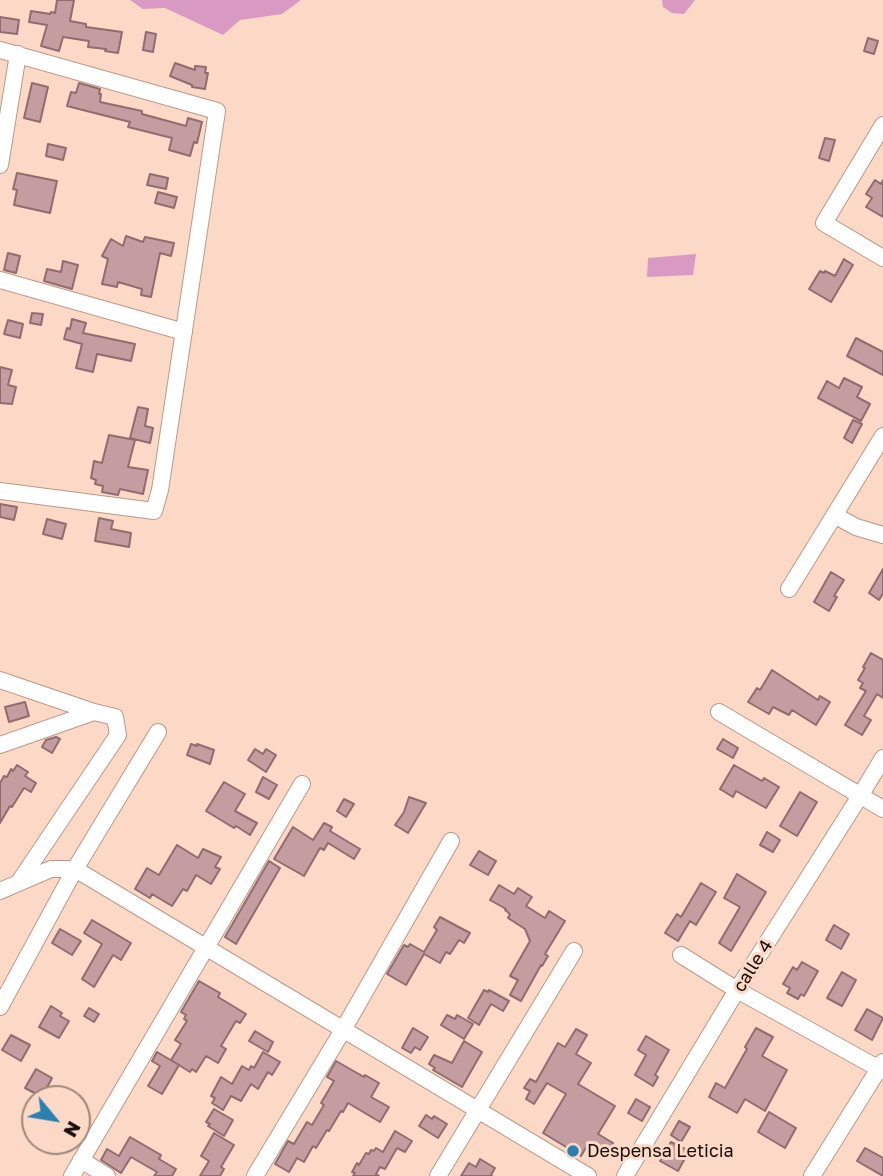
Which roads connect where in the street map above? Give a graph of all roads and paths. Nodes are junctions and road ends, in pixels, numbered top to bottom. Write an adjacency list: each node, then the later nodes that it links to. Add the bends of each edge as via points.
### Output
1 (0, 50): 2 (street)
2 (18, 54): 4 (street); 7 (street, via 217,111)
3 (883, 125): 5 (street, via 824,223)
4 (0, 165)
5 (883, 258)
6 (0, 280): 7 (street)
7 (184, 332): 9 (street, via 154,511)
8 (883, 436): 10 (street)
9 (0, 491)
10 (834, 515): 11 (street); 12 (street)
11 (883, 535)
12 (789, 589)
13 (0, 680): 14 (street)
14 (94, 712): 17 (street); 24 (street, via 115,718 118,735)
15 (719, 712): 20 (street)
16 (158, 732): 23 (street)
17 (0, 745)
18 (883, 758): 20 (street, calle 4)
19 (302, 784): 26 (street)
20 (860, 796): 21 (street); 29 (street, calle 4)
21 (883, 809)
22 (451, 841): 31 (street)
23 (75, 869): 24 (street, via 51,869); 26 (street); 30 (street)
24 (19, 882): 25 (street)
25 (0, 891)
26 (206, 948): 31 (street); 34 (street)
27 (574, 951): 33 (street)
28 (681, 955): 29 (street)
29 (737, 990): 32 (street); 40 (street, calle 4)
30 (0, 1006)
31 (343, 1030): 33 (street); 37 (street)
32 (882, 1067): 41 (street)
33 (478, 1109): 38 (street); 39 (street)
34 (81, 1160): 35 (street); 36 (street)
35 (72, 1176)
36 (107, 1176)
37 (256, 1176)
38 (438, 1176)
39 (588, 1176)
40 (625, 1176)
41 (812, 1176)

